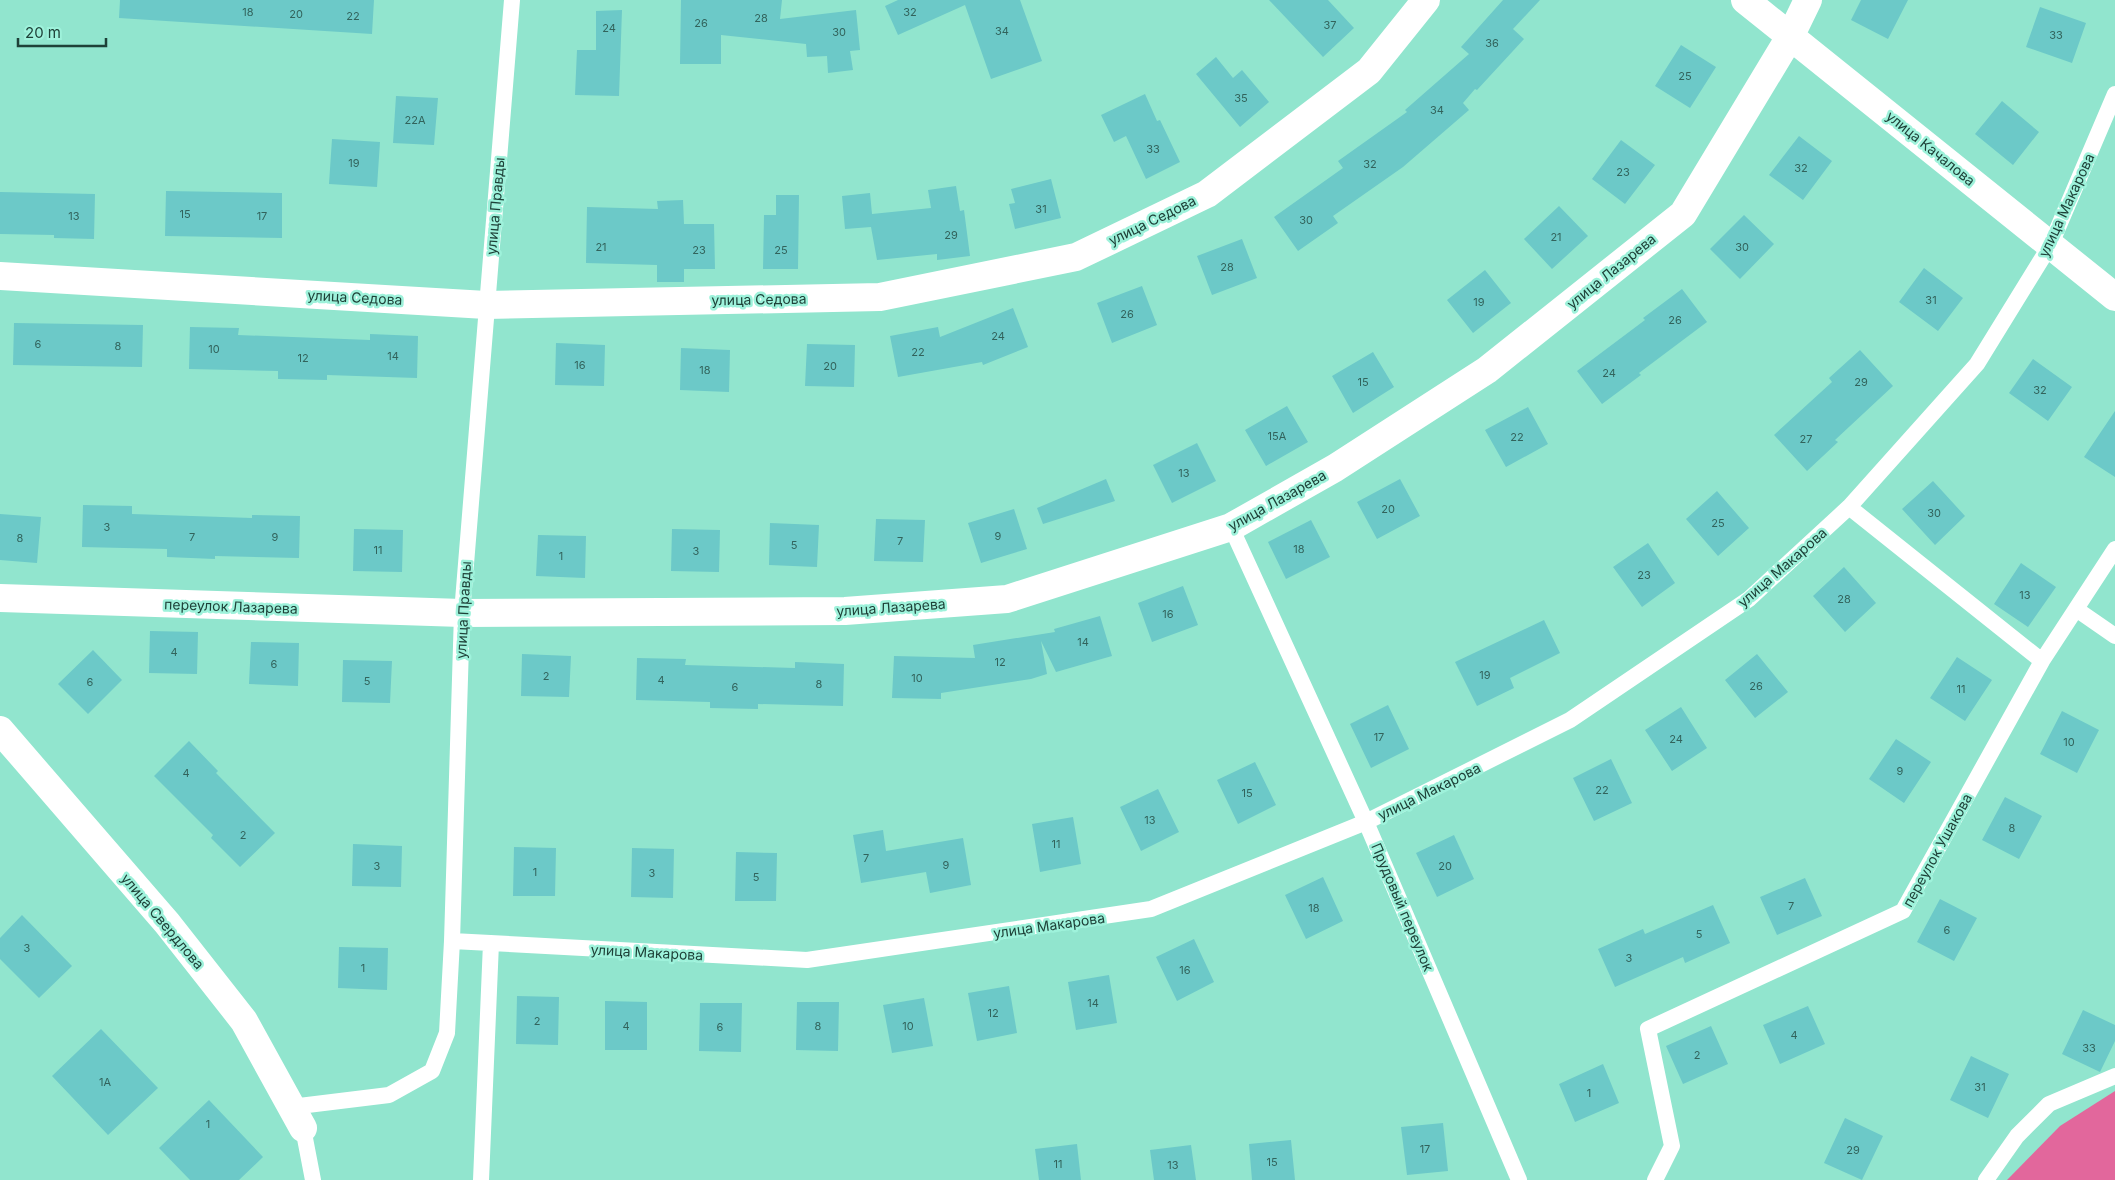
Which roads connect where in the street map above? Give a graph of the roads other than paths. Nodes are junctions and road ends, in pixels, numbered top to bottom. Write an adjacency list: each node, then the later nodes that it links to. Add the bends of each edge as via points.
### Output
1 (512, 0): 10 (lane, улица Правды)
2 (1426, 0): 10 (street, улица Седова, via 1369,71 1207,194 1076,257 880,297)
3 (1746, 0): 5 (street, улица Качалова)
4 (1808, 0): 5 (street, улица Лазарева)
5 (1791, 35): 7 (street, улица Качалова); 12 (street, улица Лазарева, via 1683,214 1487,370 1334,468)
6 (2115, 94): 7 (lane, улица Макарова)
7 (2051, 244): 9 (street, улица Качалова); 11 (lane, улица Макарова, via 1977,364)
8 (0, 276): 10 (street, улица Седова)
9 (2115, 297)
10 (486, 305): 16 (lane, улица Правды)
11 (1848, 508): 18 (lane); 20 (lane, улица Макарова, via 1749,599 1570,720)
12 (1230, 527): 16 (street, улица Лазарева, via 1007,599 845,611); 20 (lane, Прудовый переулок)
13 (2115, 549): 15 (lane, переулок Ушакова)
14 (0, 598): 16 (street, переулок Лазарева)
15 (2076, 609): 17 (lane); 18 (lane, переулок Ушакова)
16 (462, 613): 21 (lane, улица Правды)
17 (2115, 636)
18 (2042, 661): 28 (lane, переулок Ушакова, via 1903,911 1648,1029 1672,1146)
19 (0, 730): 24 (street, улица Свердлова, via 167,923 244,1021)
20 (1366, 822): 22 (lane, улица Макарова, via 1151,909 807,960); 27 (lane, Прудовый переулок)
21 (452, 941): 22 (lane, улица Макарова); 24 (lane, улица Правды, via 447,1033 432,1071 389,1095)
22 (492, 943): 26 (lane)
23 (2115, 1076): 29 (lane, via 2049,1104 2017,1136)
24 (297, 1118): 25 (lane)
25 (313, 1180)
26 (481, 1180)
27 (1519, 1180)
28 (1655, 1180)
29 (1986, 1180)

